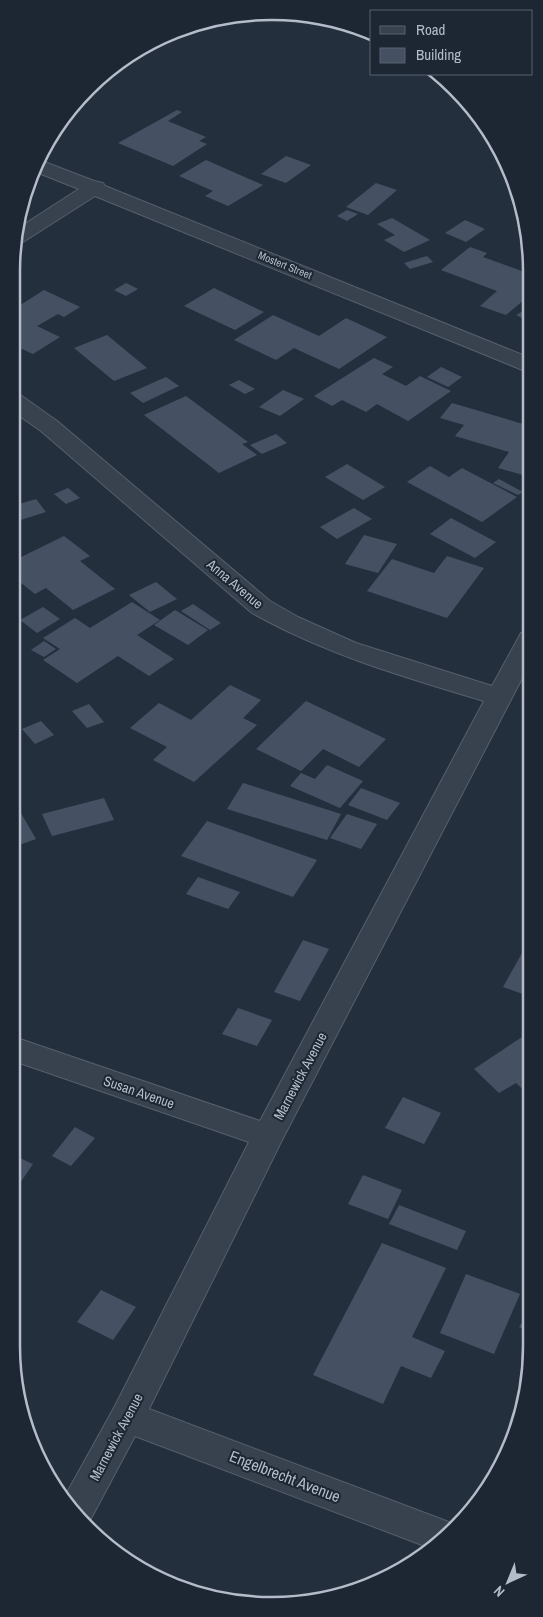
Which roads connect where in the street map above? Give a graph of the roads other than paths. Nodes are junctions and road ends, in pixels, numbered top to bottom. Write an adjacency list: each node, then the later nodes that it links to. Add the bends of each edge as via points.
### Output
1 (43, 167): 2 (street, Mostert Street)
2 (96, 187): 3 (street); 4 (street, Mostert Street)
3 (23, 234)
4 (523, 363)
5 (20, 405): 7 (street, Anna Avenue, via 49,426 262,607 292,626 367,655)
6 (523, 653): 7 (street, Marnewick Avenue)
7 (500, 697): 9 (street, Marnewick Avenue)
8 (20, 1051): 9 (street, Susan Avenue)
9 (268, 1136): 10 (street, Marnewick Avenue)
10 (127, 1417): 11 (street, Marnewick Avenue); 12 (street, Engelbrecht Avenue)
11 (78, 1507)
12 (438, 1534)

